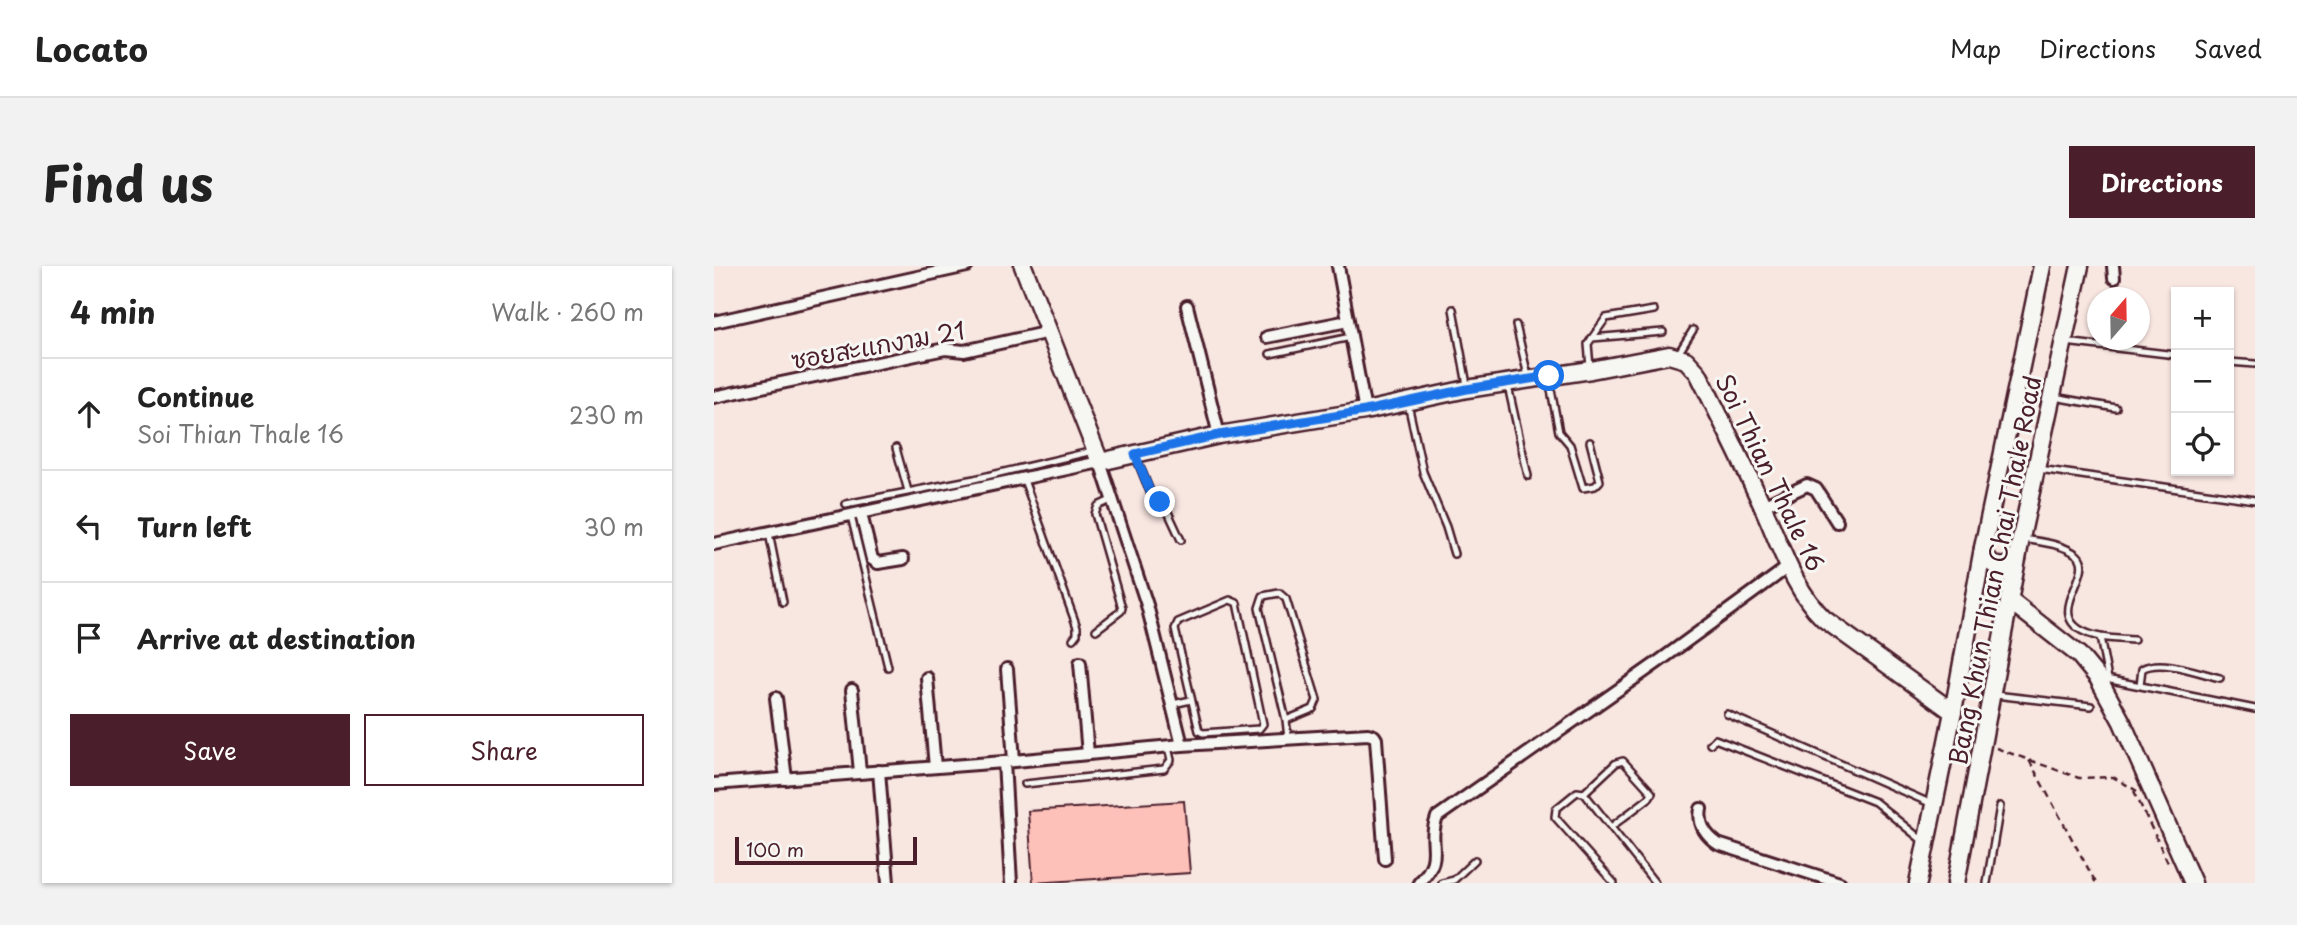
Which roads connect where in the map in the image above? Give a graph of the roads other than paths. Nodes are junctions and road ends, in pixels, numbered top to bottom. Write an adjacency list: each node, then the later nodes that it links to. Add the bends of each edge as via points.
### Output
1 (967, 266): 10 (street)
2 (1023, 266): 13 (street)
3 (1338, 266): 9 (street)
4 (2042, 266): 53 (street, Bang Khun Thian Chai Thale Road)
5 (2080, 266): 18 (street, Bang Khun Thian Chai Thale Road)
6 (1187, 306): 34 (street)
7 (1453, 309): 28 (lane)
8 (1654, 310): 17 (lane, via 1606,318)
9 (1348, 321): 15 (street); 16 (street)
10 (714, 322)
11 (1516, 325): 26 (lane)
12 (1693, 330): 21 (lane)
13 (1049, 332): 30 (street, ซอยสะแกงาม 21); 38 (street)
14 (1663, 332): 17 (lane)
15 (1267, 337)
16 (1351, 337): 19 (lane); 33 (street)
17 (1592, 338): 24 (lane, via 1588,344)
18 (2062, 342): 20 (lane); 29 (street, Bang Khun Thian Chai Thale Road)
19 (1270, 354)
20 (2171, 354)
21 (1676, 356): 24 (street); 46 (street, Soi Thian Thale 16, via 1699,373)
22 (2234, 362): 23 (lane)
23 (2255, 364)
24 (1591, 370): 25 (street)
25 (1549, 376): 26 (street); 35 (lane, via 1559,432 1570,445 1583,488 1600,481)
26 (1529, 380): 27 (street)
27 (1507, 382): 28 (street); 40 (lane)
28 (1467, 389): 31 (street)
29 (2050, 396): 32 (lane); 39 (street, Bang Khun Thian Chai Thale Road)
30 (714, 397)
31 (1408, 402): 33 (street); 54 (lane, via 1423,472)
32 (2116, 408)
33 (1365, 411): 34 (street)
34 (1219, 435): 37 (street)
35 (1590, 442)
36 (896, 448): 42 (lane)
37 (1135, 454): 38 (street); 51 (lane, via 1151,494 1168,512)
38 (1098, 457): 41 (street); 42 (lane); 43 (street)
39 (2035, 469): 44 (lane); 50 (street, Bang Khun Thian Chai Thale Road)
40 (1528, 476)
41 (1024, 480): 47 (street); 62 (lane, via 1077,627)
42 (908, 491): 45 (lane)
43 (1114, 499): 60 (lane, via 1098,506 1095,514 1122,608); 75 (street)
44 (2255, 500)
45 (846, 504)
46 (1763, 506): 48 (street, via 1812,486); 57 (street, Soi Thian Thale 16)
47 (856, 515): 49 (street); 55 (street, via 872,559 878,563); 65 (lane)
48 (1837, 522)
49 (769, 532): 52 (street); 59 (lane)
50 (2021, 538): 56 (street, Bang Khun Thian Chai Thale Road); 61 (lane, via 2076,554 2082,568 2067,610 2082,631)
51 (1181, 540)
52 (714, 544)
53 (1983, 548): 56 (street, via 1986,558 1996,565); 78 (street, Bang Khun Thian Chai Thale Road)
54 (1454, 554)
55 (903, 559)
56 (2017, 559): 58 (street, Bang Khun Thian Chai Thale Road)
57 (1788, 567): 78 (street, Soi Thian Thale 16, via 1824,619); 104 (street, via 1437,817 1434,865)
58 (2009, 600): 68 (street); 72 (street, Bang Khun Thian Chai Thale Road)
59 (783, 602)
60 (1096, 630)
61 (2100, 637): 63 (lane); 68 (lane)
62 (1073, 639)
63 (2134, 640)
64 (1080, 663): 85 (street)
65 (888, 667)
66 (1007, 669): 86 (street)
67 (927, 678): 87 (street)
68 (2103, 678): 70 (lane); 112 (street)
69 (2220, 678): 70 (lane, via 2149,665 2142,669)
70 (2140, 685): 77 (lane)
71 (852, 690): 89 (street)
72 (1992, 695): 76 (lane); 110 (street, Bang Khun Thian Chai Thale Road)
73 (776, 698): 90 (street)
74 (1191, 700): 74 (lane, via 1201,733 1262,727 1235,601 1226,601 1176,626); 75 (lane)
75 (1173, 704): 83 (street)
76 (2091, 706)
77 (2255, 709)
78 (1953, 712): 94 (street, Bang Khun Thian Chai Thale Road)
79 (1727, 714): 94 (lane)
80 (1286, 720): 80 (lane, via 1314,709 1317,700 1286,599 1279,593 1263,596 1259,608); 81 (lane)
81 (1288, 738): 83 (street); 99 (street, via 1374,736)
82 (1710, 744): 98 (lane, via 1715,739 1875,802)
83 (1182, 745): 84 (street)
84 (1168, 747): 85 (street); 92 (lane, via 1171,760 1164,769)
85 (1088, 754): 86 (street)
86 (1009, 761): 87 (street); 103 (street)
87 (935, 767): 88 (street)
88 (879, 771): 89 (street); 102 (street)
89 (860, 772): 90 (street)
90 (786, 779): 91 (street)
91 (714, 784)
92 (1025, 784)
93 (1584, 793): 97 (lane); 97 (lane, via 1619,761 1627,763 1649,790 1649,798); 106 (lane, via 1577,792 1556,809 1555,817)
94 (1935, 805): 98 (street, Bang Khun Thian Chai Thale Road)
95 (2000, 806): 111 (lane)
96 (1702, 809): 108 (street, via 1699,819 1709,838 1718,844)
97 (1611, 827): 107 (lane)
98 (1926, 844): 109 (street, Bang Khun Thian Chai Thale Road)
99 (1385, 859)
100 (1475, 860): 101 (lane)
101 (1455, 882): 105 (lane)
102 (888, 883)
103 (1011, 883)
104 (1419, 883)
105 (1442, 883)
106 (1614, 883)
107 (1655, 883)
108 (1840, 883)
109 (1918, 883)
110 (1956, 883)
111 (1987, 883)
112 (2193, 883)

